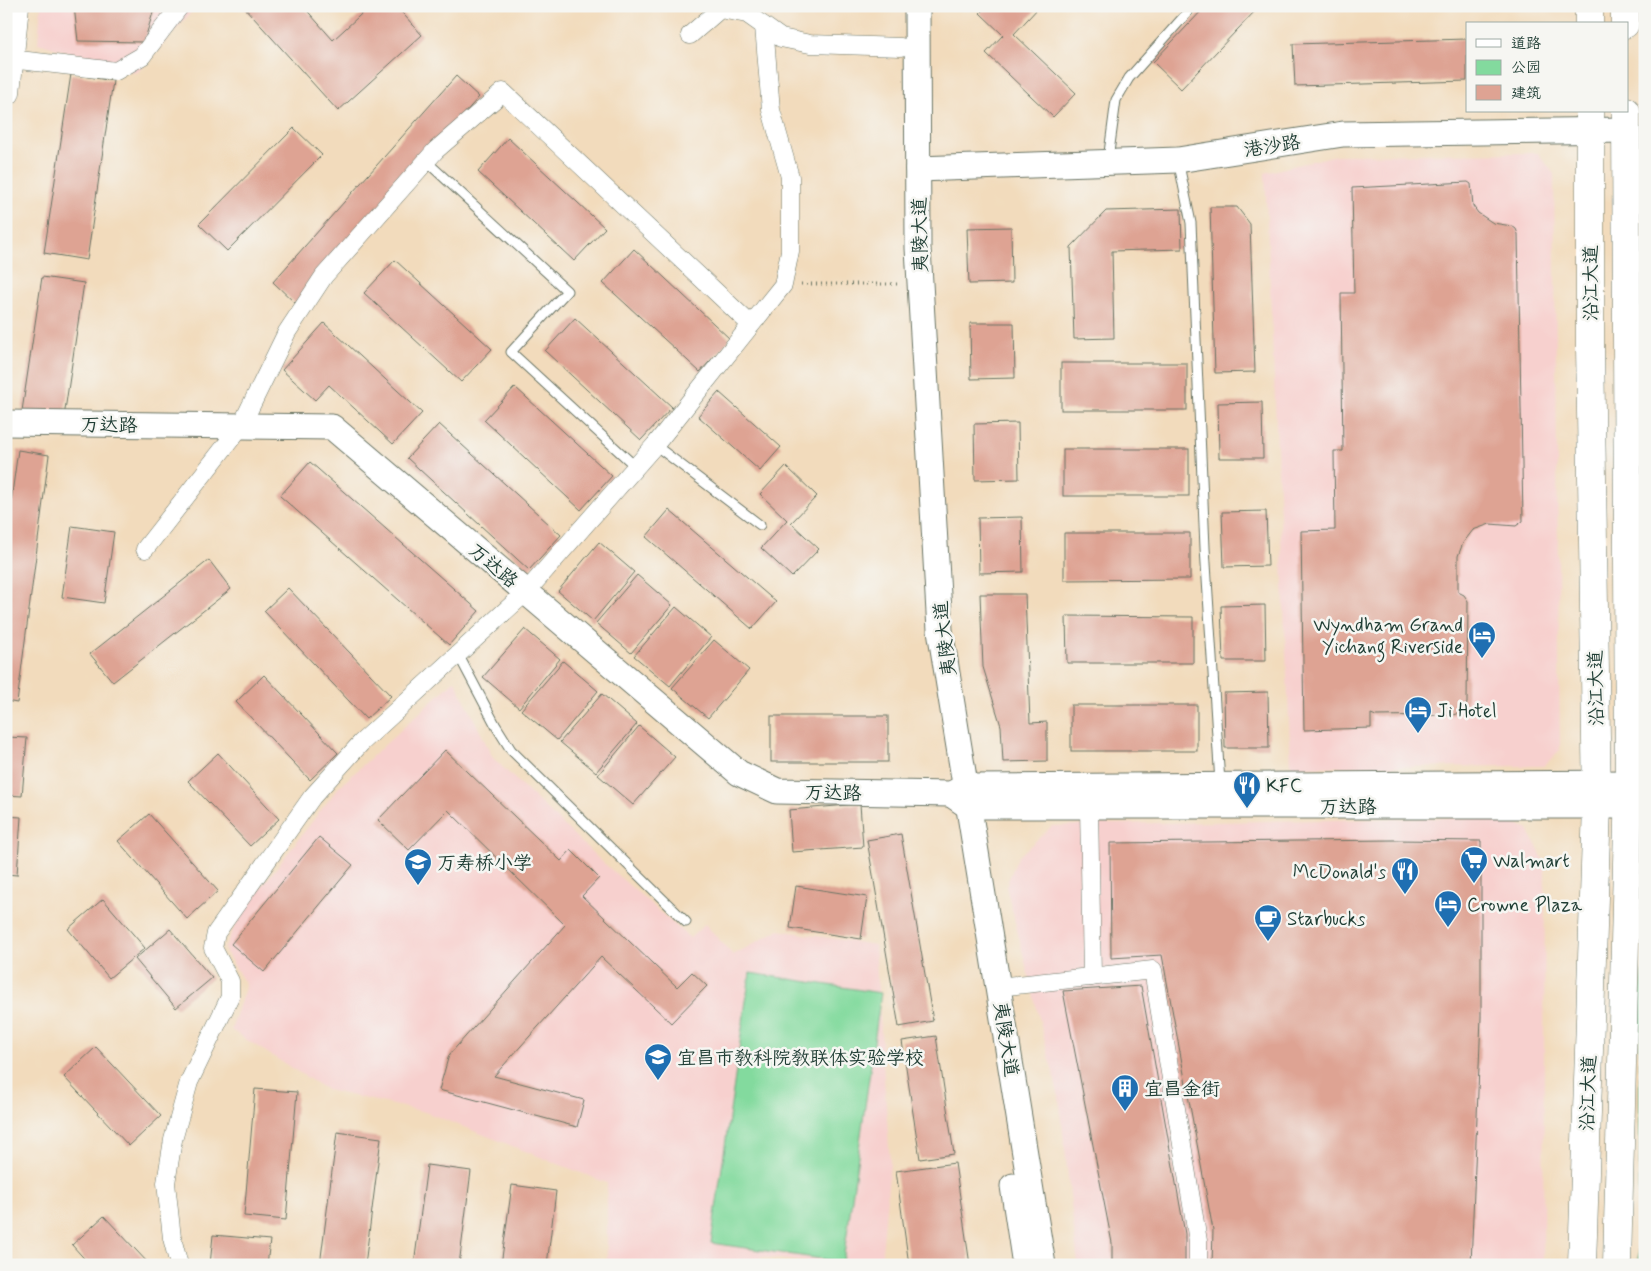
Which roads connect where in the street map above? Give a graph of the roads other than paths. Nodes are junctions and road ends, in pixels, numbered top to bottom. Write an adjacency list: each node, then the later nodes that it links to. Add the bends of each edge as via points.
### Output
1 (15, 6): 13 (main road)
2 (180, 6): 13 (street, via 142,56 116,71)
3 (901, 6): 12 (street, 夷陵大道)
4 (917, 6): 20 (street, 夷陵大道)
5 (1187, 6): 19 (lane, via 1186,13 1129,78 1116,100)
6 (1589, 6): 8 (main road)
7 (1625, 6): 9 (main road)
8 (1589, 22)
9 (1625, 22)
10 (764, 26): 11 (street, via 747,14 720,9); 12 (street, via 782,38 810,44); 21 (street, via 770,110 790,177 790,251 783,285)
11 (690, 35)
12 (902, 47): 33 (street, 夷陵大道, via 905,284 927,634)
13 (10, 59): 14 (main road)
14 (6, 92)
15 (1626, 120): 16 (street, 港沙路); 32 (main road, 沿江大道)
16 (1590, 121): 17 (street, 港沙路, via 1343,134); 31 (main road, 沿江大道)
17 (1178, 160): 19 (street, 港沙路); 30 (lane, via 1191,223)
18 (426, 162): 21 (street, via 503,92); 23 (street, via 324,276 287,332); 25 (lane, via 568,291 511,352)
19 (1108, 163): 20 (street, 港沙路)
20 (918, 169): 33 (street, 夷陵大道, via 918,248 940,630)
21 (750, 324): 24 (street)
22 (6, 423): 23 (street, 万达路)
23 (241, 426): 27 (street); 28 (street, 万达路, via 332,427)
24 (655, 445): 25 (street); 26 (lane)
25 (636, 467): 28 (street)
26 (760, 525)
27 (144, 549)
28 (526, 592): 29 (street); 33 (street, 万达路, via 747,777 777,791)
29 (458, 654): 35 (lane, via 511,750); 38 (street, via 361,742 312,797 216,933 213,948 230,981 230,997 189,1082 173,1140 166,1184 172,1238)
30 (1220, 786): 31 (street, 万达路); 33 (street, 万达路)
31 (1596, 794): 32 (street, 万达路); 34 (street, 万达路); 42 (main road, 沿江大道)
32 (1629, 794): 43 (main road, 沿江大道)
33 (961, 796): 34 (street, 万达路); 37 (street, 夷陵大道); 39 (street, 夷陵大道)
34 (1088, 806): 36 (street)
35 (686, 922)
36 (1092, 977): 37 (street); 41 (street, via 1153,970 1198,1241)
37 (998, 987): 40 (street, 夷陵大道)
38 (179, 1265)
39 (1025, 1265)
40 (1043, 1265)
41 (1198, 1265)
42 (1582, 1265)
43 (1617, 1265)

